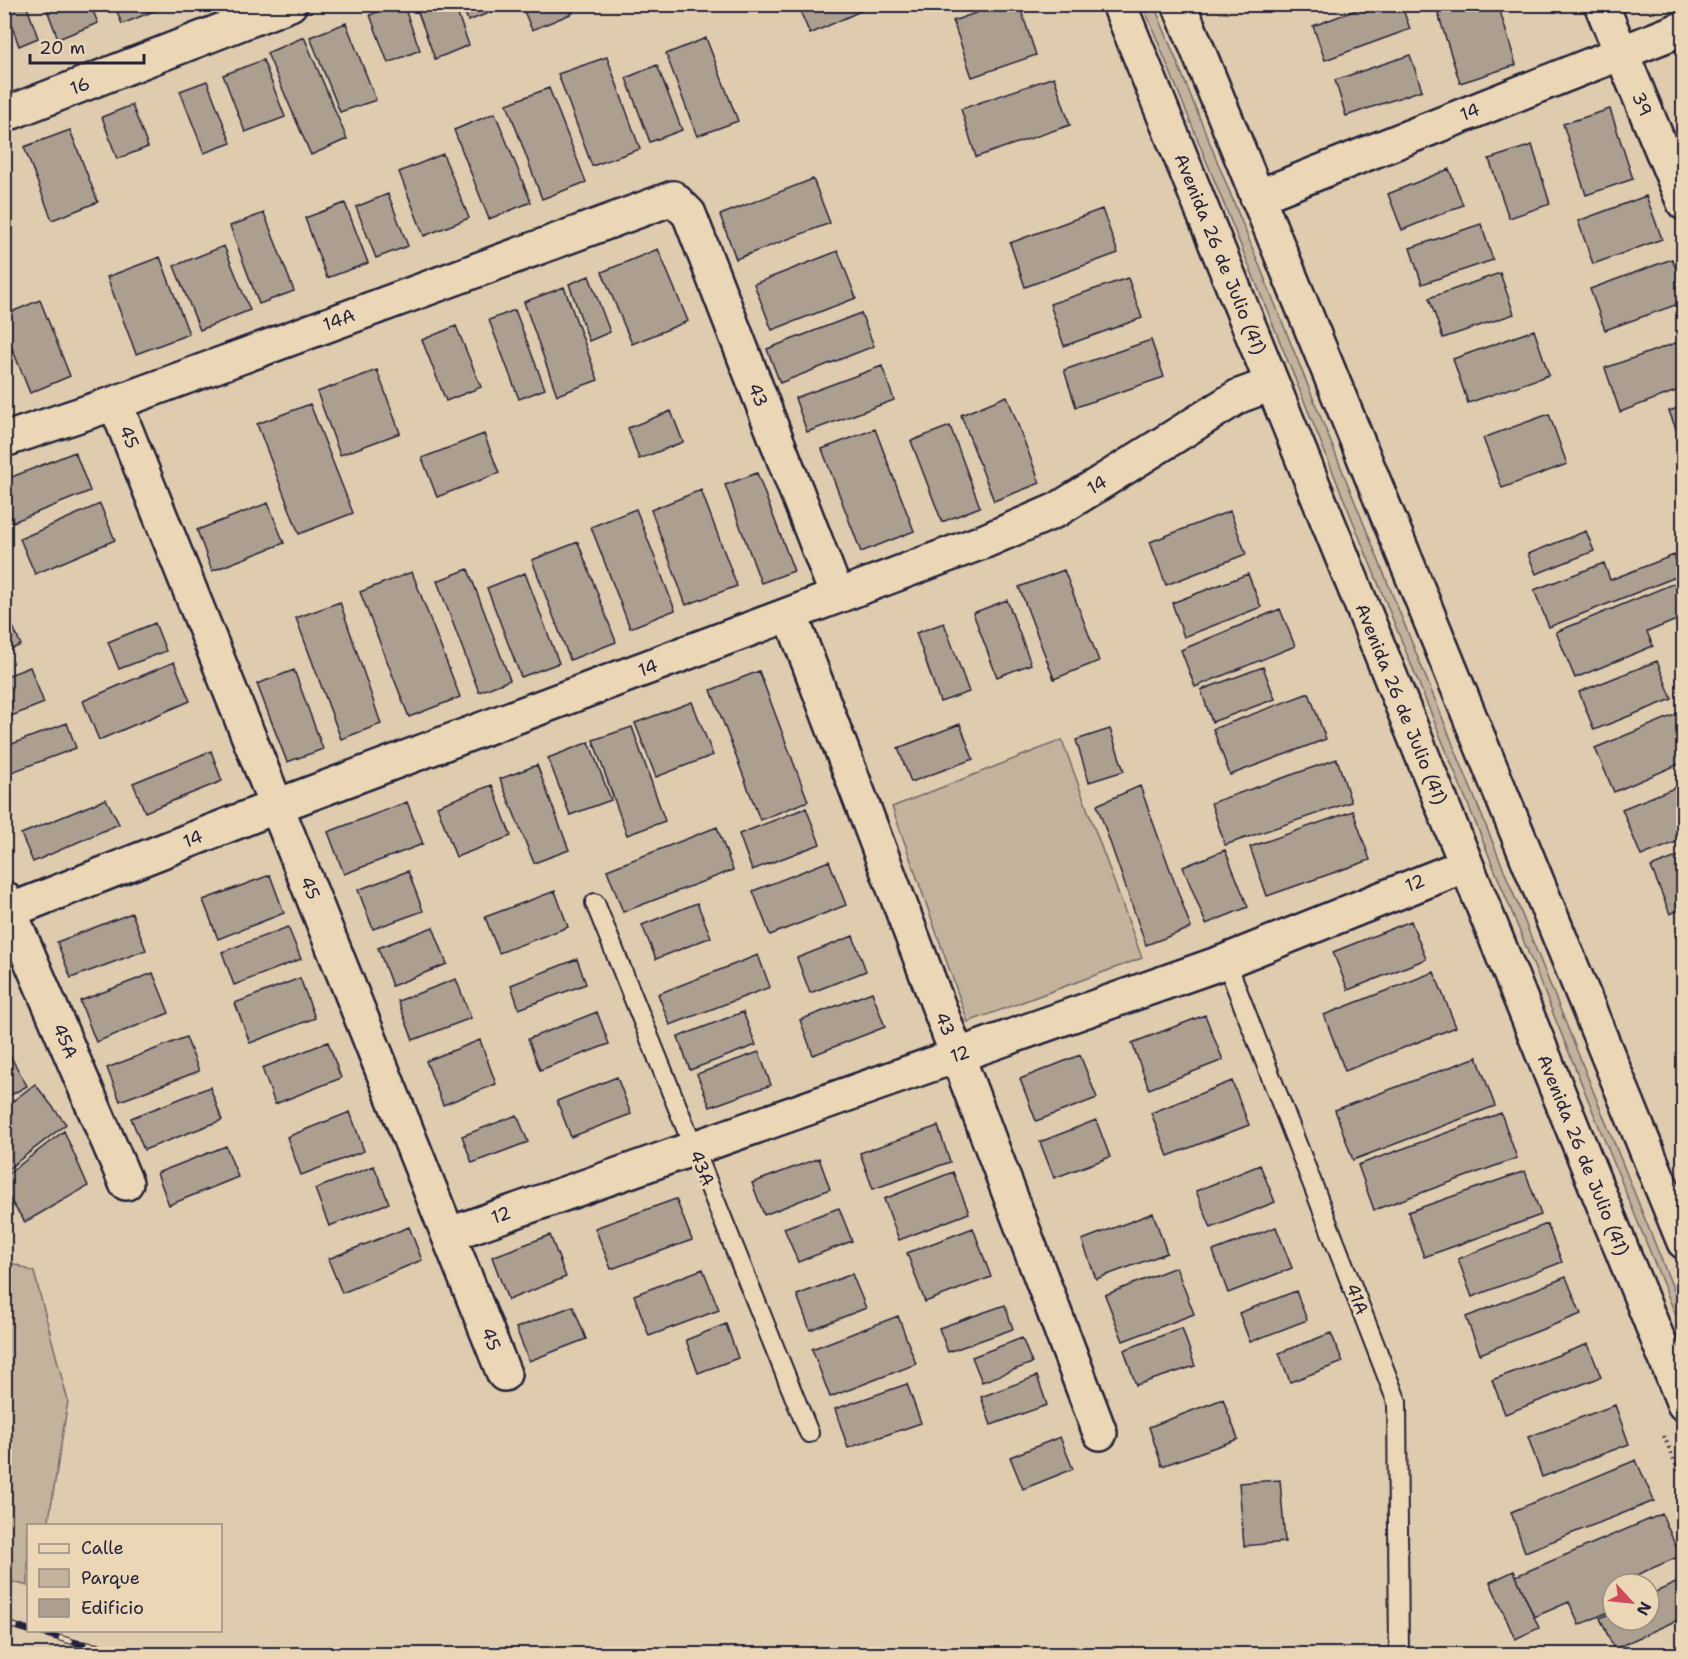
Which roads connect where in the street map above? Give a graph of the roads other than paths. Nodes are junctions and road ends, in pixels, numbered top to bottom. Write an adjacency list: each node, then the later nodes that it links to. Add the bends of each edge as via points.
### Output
1 (290, 4): 7 (street, 16)
2 (1119, 4): 11 (street, Avenida 26 de Julio (41))
3 (1179, 4): 8 (street)
4 (1601, 4): 6 (street, 39)
5 (1683, 28): 6 (street, 14)
6 (1620, 53): 8 (street, 14); 10 (street, 39)
7 (4, 115)
8 (1257, 197): 25 (street)
9 (673, 198): 12 (street, 14A); 14 (street, 43, via 689,214)
10 (1683, 203)
11 (1272, 384): 14 (street, 14, via 1239,396 1057,510); 17 (street, Avenida 26 de Julio (41))
12 (115, 403): 13 (street, 14A); 16 (street, 45)
13 (4, 440)
14 (837, 596): 15 (street, 14)
15 (791, 616): 16 (street, 14); 21 (street, 43)
16 (277, 806): 19 (street, 14); 24 (street, 45)
17 (1466, 865): 20 (street, 12); 27 (street, Avenida 26 de Julio (41))
18 (595, 903): 22 (lane, 43A)
19 (6, 907): 23 (street, 45A)
20 (1226, 961): 21 (street, 12); 30 (lane, 41A, via 1397,1402)
21 (957, 1056): 22 (street, 12); 29 (street, 43)
22 (693, 1147): 24 (street, 12); 28 (lane, 43A)
23 (126, 1183)
24 (450, 1234): 26 (street, 45)
25 (1683, 1242)
26 (504, 1374)
27 (1683, 1404)
28 (809, 1433)
29 (1100, 1433)
30 (1399, 1654)

